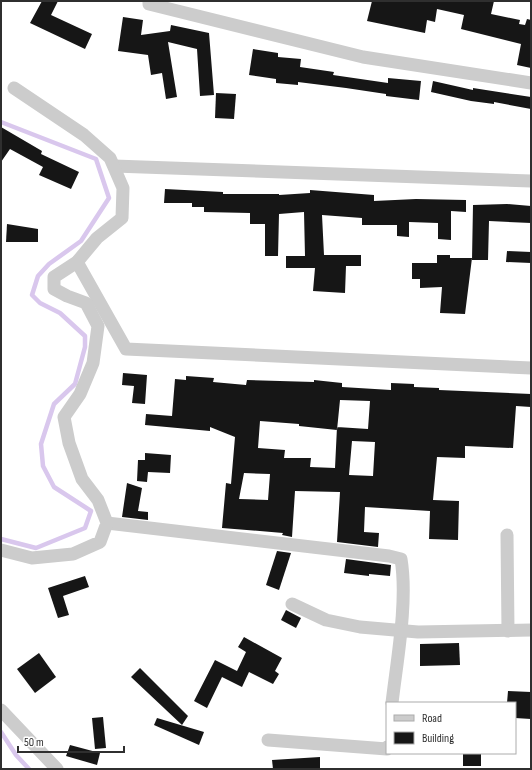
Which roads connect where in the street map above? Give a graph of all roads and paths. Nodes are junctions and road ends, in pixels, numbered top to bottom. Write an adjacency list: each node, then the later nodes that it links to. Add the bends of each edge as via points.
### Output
1 (149, 1): 2 (street, via 149,4 363,57)
2 (531, 83)
3 (14, 88): 4 (street, via 84,135 110,158)
4 (114, 166): 5 (street); 6 (street, via 123,188 122,218 97,238)
5 (531, 181)
6 (77, 262): 7 (street, via 126,348); 8 (street, via 54,277 54,289 86,303 98,326 93,363 80,394 64,416 69,442 82,479 98,500)
7 (531, 368)
8 (107, 523): 10 (street, via 100,542 73,554 32,558); 13 (street, via 401,559 404,574)
9 (507, 535): 14 (street)
10 (1, 550)
11 (292, 604): 13 (street, via 326,620)
12 (531, 630): 14 (street)
13 (400, 631): 14 (street); 15 (street)
14 (508, 631)
15 (392, 702)
16 (1, 710): 19 (street)
17 (268, 740): 18 (street)
18 (386, 749)
19 (57, 769)

